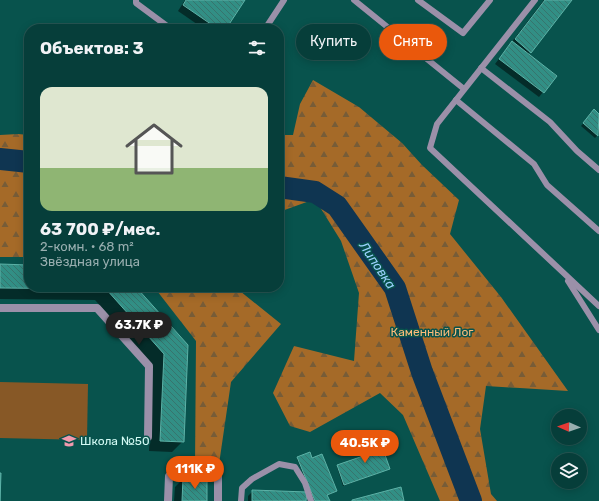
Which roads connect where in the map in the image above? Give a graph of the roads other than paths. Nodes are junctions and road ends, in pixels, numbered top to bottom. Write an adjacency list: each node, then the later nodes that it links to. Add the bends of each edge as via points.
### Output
1 (136, 0): 7 (lane, via 136,3)
2 (284, 0): 8 (lane)
3 (354, 0): 10 (lane)
4 (418, 0): 5 (lane, via 463,33)
5 (490, 0)
6 (535, 0): 9 (lane)
7 (164, 24)
8 (268, 24)
9 (481, 68): 10 (lane); 12 (lane, via 550,122)
10 (464, 89): 11 (lane)
11 (456, 100): 13 (lane, via 534,164 547,185); 14 (lane, via 437,124 430,148)
12 (599, 170)
13 (599, 231)
14 (563, 272): 15 (lane); 17 (lane)
15 (599, 306)
16 (0, 308): 18 (street, via 97,308 149,366)
17 (599, 330)
18 (148, 437)
19 (168, 501): 20 (street, via 169,476 180,466 210,466 218,476)
20 (218, 501)
21 (241, 501): 22 (lane, via 242,488 252,479 279,464 295,467 305,483)
22 (311, 501)

